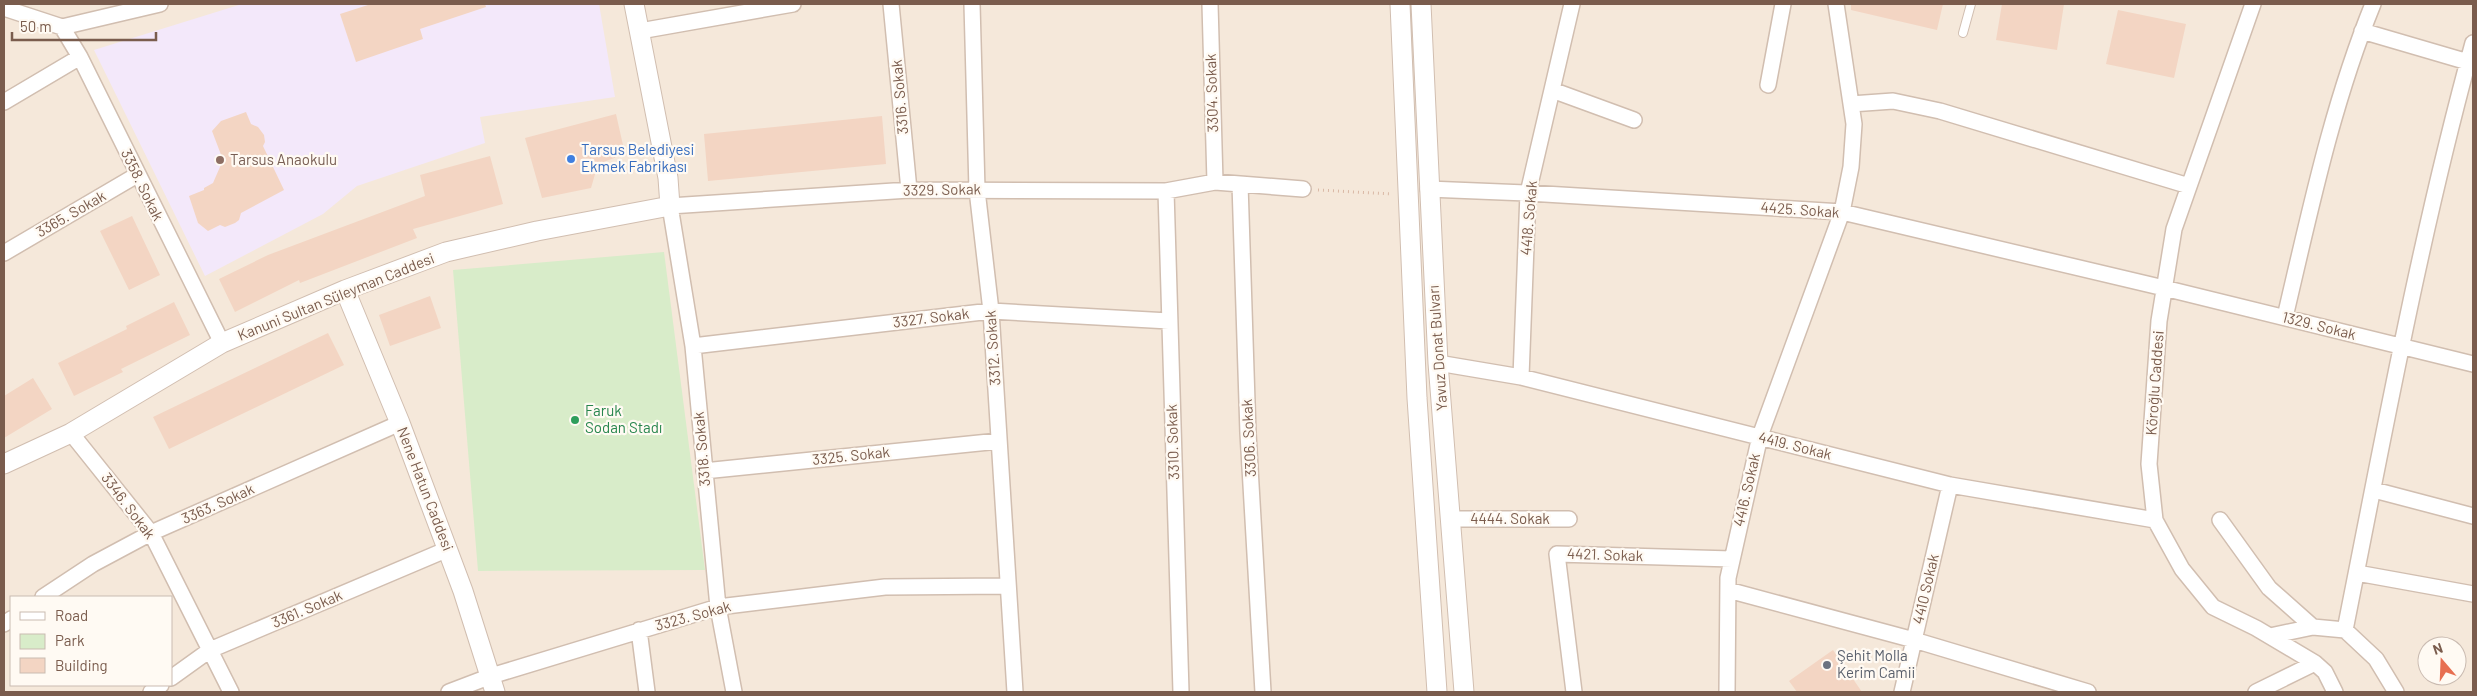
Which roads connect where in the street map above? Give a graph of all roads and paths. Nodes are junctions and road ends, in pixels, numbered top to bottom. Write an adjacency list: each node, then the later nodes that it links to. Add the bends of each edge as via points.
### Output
1 (160, 4): 16 (street)
2 (634, 4): 17 (street)
3 (793, 4): 17 (street)
4 (891, 4): 34 (street, 3316. Sokak)
5 (972, 4): 35 (street, 3312. Sokak)
6 (1210, 4): 29 (street, 3304. Sokak)
7 (1400, 4): 91 (street, Yavuz Donat Bulvarı, via 1417,398)
8 (1421, 4): 33 (street, Yavuz Donat Bulvarı)
9 (1572, 4): 24 (street, 4418. Sokak)
10 (1783, 4): 23 (street)
11 (1836, 4): 26 (street, 4416. Sokak)
12 (1971, 4): 19 (lane)
13 (2253, 4): 31 (street, Köroğlu Caddesi)
14 (2374, 4): 18 (street)
15 (4, 8): 16 (street)
16 (62, 27): 21 (street, 3358. Sokak)
17 (640, 31): 39 (street, via 668,178)
18 (2362, 31): 22 (street); 45 (street, via 2332,122)
19 (1963, 33)
20 (2473, 43): 22 (street)
21 (80, 57): 25 (street); 28 (street, 3358. Sokak)
22 (2468, 62): 49 (street)
23 (1768, 86)
24 (1552, 90): 27 (street); 37 (street, 4418. Sokak)
25 (4, 102)
26 (1851, 104): 31 (street, via 1893,101 1940,111); 40 (street, 4416. Sokak, via 1854,124 1851,167)
27 (1634, 120)
28 (137, 175): 41 (street, 3365. Sokak); 47 (street, 3358. Sokak)
29 (1215, 182): 30 (street, 3329. Sokak); 36 (street, 3329. Sokak)
30 (1240, 184): 32 (street, 3329. Sokak); 90 (street, 3306. Sokak, via 1248,433)
31 (2189, 186): 42 (street, Köroğlu Caddesi, via 2174,229)
32 (1309, 189): 38 (path)
33 (1428, 189): 37 (street, 4425. Sokak); 50 (street, Yavuz Donat Bulvarı)
34 (908, 190): 35 (street, 3329. Sokak); 39 (street, 3329. Sokak)
35 (977, 190): 36 (street, 3329. Sokak); 44 (street, 3312. Sokak)
36 (1166, 191): 46 (street, 3310. Sokak)
37 (1528, 192): 40 (street, 4425. Sokak); 52 (street, 4418. Sokak)
38 (1400, 194)
39 (670, 206): 43 (street, Kanuni Sultan Süleyman Caddesi, via 446,252); 48 (street, 3318. Sokak)
40 (1842, 212): 42 (street, 4425. Sokak); 55 (street, 4416. Sokak)
41 (4, 253)
42 (2164, 288): 45 (street, 1329. Sokak); 64 (street, Köroğlu Caddesi, via 2149,464)
43 (345, 290): 47 (street, Kanuni Sultan Süleyman Caddesi); 53 (street, Nene Hatun Caddesi)
44 (991, 311): 46 (street, 3327. Sokak); 48 (street, 3327. Sokak); 56 (street, 3312. Sokak)
45 (2285, 317): 49 (street, 1329. Sokak)
46 (1169, 321): 89 (street, 3310. Sokak)
47 (222, 344): 54 (street, Kanuni Sultan Süleyman Caddesi)
48 (693, 346): 58 (street, 3318. Sokak)
49 (2402, 346): 51 (street, 1329. Sokak); 60 (street)
50 (1438, 364): 52 (street, 4419. Sokak); 62 (street, Yavuz Donat Bulvarı)
51 (2473, 364)
52 (1521, 378): 55 (street, 4419. Sokak)
53 (400, 423): 66 (street, 3363. Sokak); 67 (street, Nene Hatun Caddesi)
54 (71, 432): 57 (street, Kanuni Sultan Süleyman Caddesi); 66 (street, 3346. Sokak)
55 (1760, 436): 59 (street, 4419. Sokak); 68 (street, 4416. Sokak)
56 (999, 442): 58 (street, 3325. Sokak); 70 (street, 3312. Sokak)
57 (4, 464)
58 (704, 471): 74 (street, 3318. Sokak)
59 (1950, 485): 64 (street, 4419. Sokak); 79 (street, 4410 Sokak)
60 (2374, 490): 61 (street); 69 (street)
61 (2473, 516)
62 (1450, 519): 63 (street, 4444. Sokak); 92 (street, Yavuz Donat Bulvarı)
63 (1569, 519)
64 (2155, 520): 78 (street, Köroğlu Caddesi, via 2182,569 2214,607)
65 (2220, 520): 75 (street, via 2269,588)
66 (151, 533): 73 (street, 3363. Sokak, via 93,564); 80 (street, 3346. Sokak)
67 (448, 549): 80 (street, 3361. Sokak); 83 (street, Nene Hatun Caddesi)
68 (1732, 559): 71 (street, 4416. Sokak); 93 (street, 4421. Sokak, via 1557,554)
69 (2357, 573): 72 (street); 77 (street)
70 (1007, 586): 74 (street, 3323. Sokak, via 884,587); 88 (street, 3312. Sokak)
71 (1728, 590): 79 (street); 94 (street, 4416. Sokak)
72 (2473, 594)
73 (45, 596)
74 (718, 607): 76 (street, 3323. Sokak); 87 (street, 3318. Sokak)
75 (2313, 627): 77 (street); 78 (street)
76 (640, 630): 83 (street, 3323. Sokak); 86 (street)
77 (2345, 630): 99 (street, via 2376,659)
78 (2270, 636): 81 (street, Köroğlu Caddesi)
79 (1914, 640): 95 (street, 4410 Sokak); 96 (street)
80 (210, 650): 82 (street, 3361. Sokak); 84 (street, 3346. Sokak)
81 (2315, 663): 97 (street); 98 (street, Köroğlu Caddesi, via 2325,672)
82 (172, 677)
83 (493, 684): 85 (street, 3323. Sokak)
84 (231, 692)
85 (449, 692)
86 (647, 692)
87 (734, 692)
88 (1014, 692)
89 (1181, 692)
90 (1263, 692)
91 (1437, 692)
92 (1464, 692)
93 (1574, 692)
94 (1727, 692)
95 (1902, 692)
96 (2088, 692)
97 (2256, 692)
98 (2335, 692)
99 (2396, 692)

